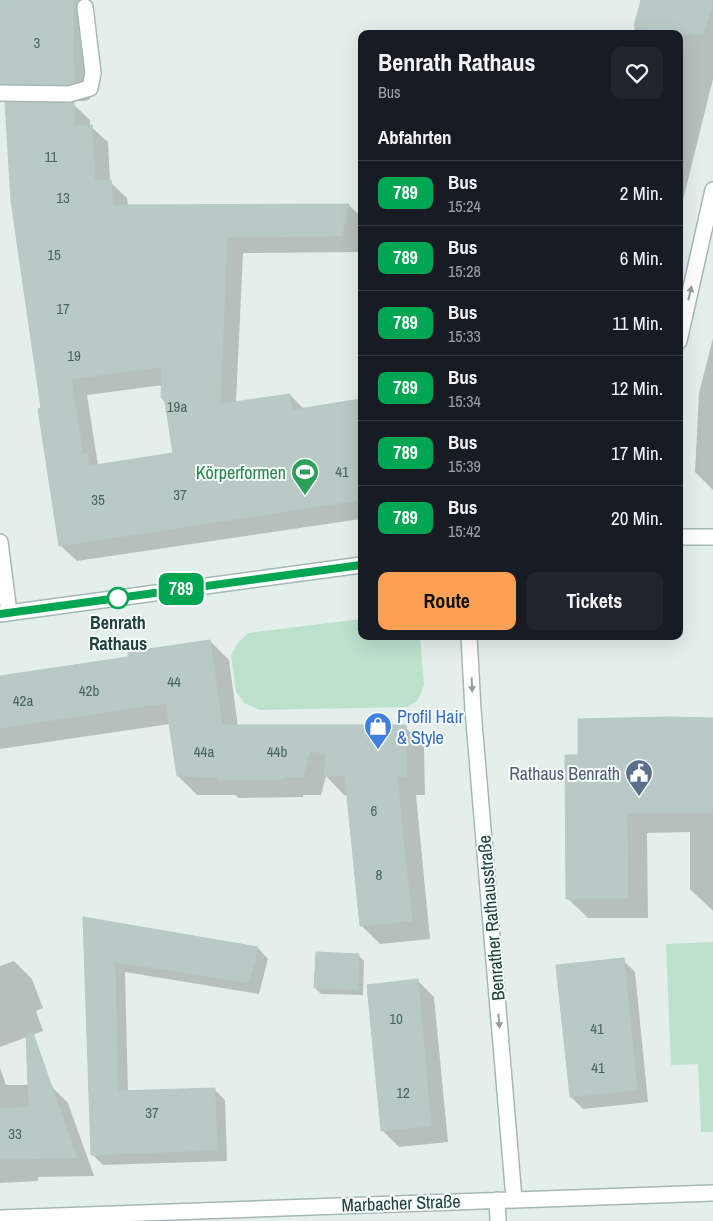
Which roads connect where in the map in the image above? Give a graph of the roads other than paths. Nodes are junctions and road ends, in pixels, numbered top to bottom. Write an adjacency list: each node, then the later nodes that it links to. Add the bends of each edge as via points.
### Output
1 (85, 7): 2 (street, via 93,73 90,88 70,94)
2 (0, 93)
3 (713, 190): 4 (street, one-way to 3)
4 (683, 323)
5 (683, 537): 6 (street)
6 (713, 537)
7 (0, 542): 9 (street)
8 (358, 565): 9 (street)
9 (5, 614)
10 (469, 640): 12 (street, Benrather Rathausstraße, one-way to 12)
11 (713, 1193): 12 (street, Marbacher Straße)
12 (514, 1199): 13 (street, Marbacher Straße)
13 (497, 1200): 14 (street, Marbacher Straße); 15 (street)
14 (0, 1218)
15 (498, 1221)

